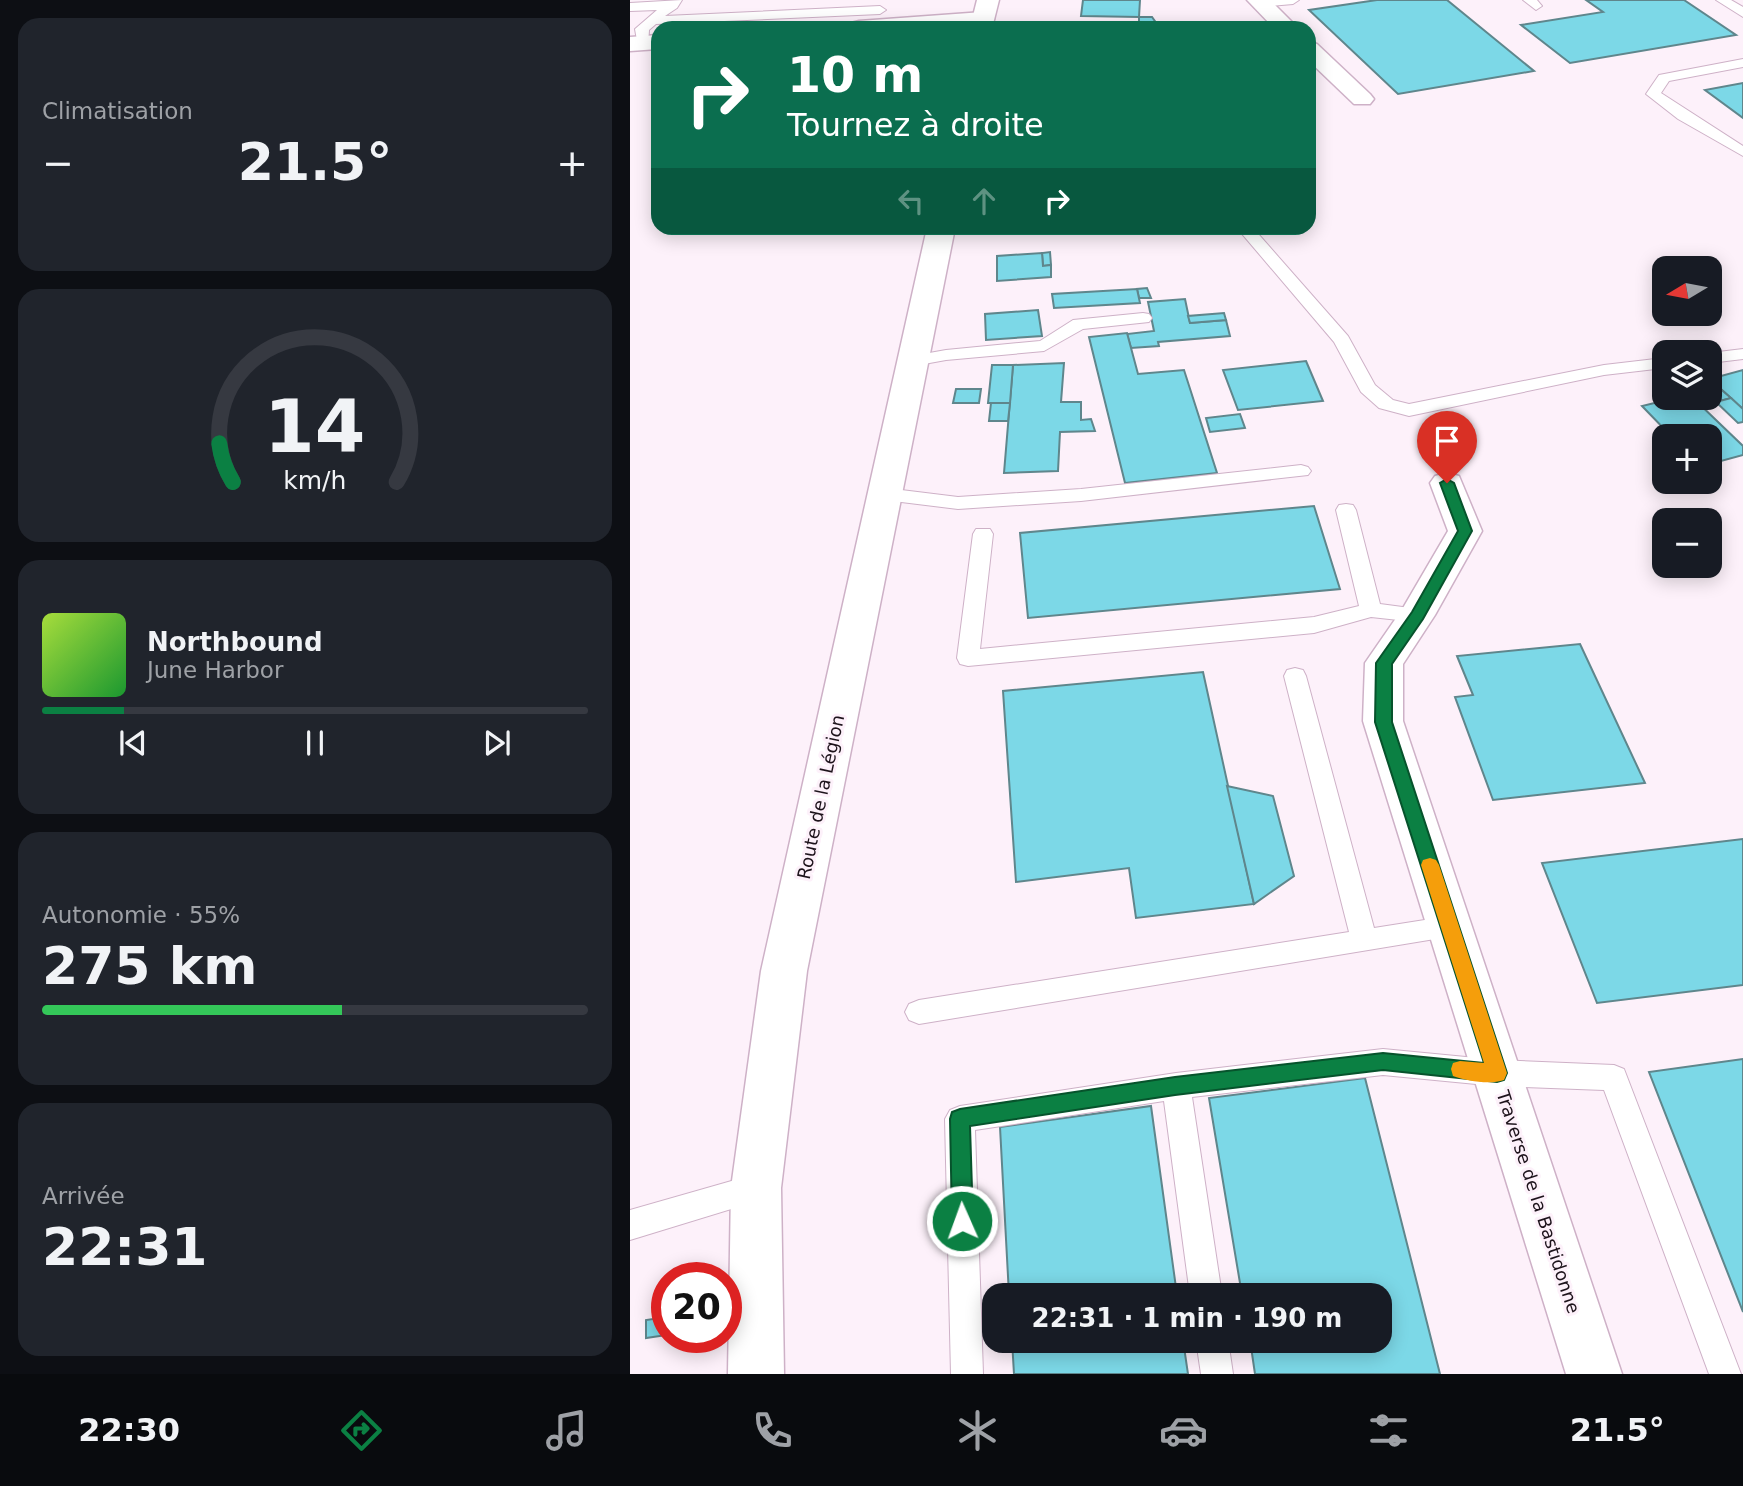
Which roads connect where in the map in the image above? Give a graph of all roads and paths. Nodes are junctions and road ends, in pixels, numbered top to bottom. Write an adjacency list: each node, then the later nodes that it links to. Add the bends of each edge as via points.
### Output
1 (821, 0): 8 (lane)
2 (1293, 0): 5 (lane)
3 (1722, 0): 9 (lane)
4 (674, 2): 6 (lane); 11 (lane)
5 (1260, 2): 14 (street)
6 (630, 8)
7 (880, 10): 8 (lane)
8 (815, 13): 12 (lane)
9 (1743, 13)
10 (984, 16): 13 (street)
11 (659, 21)
12 (759, 21)
13 (932, 21)
14 (1280, 21)
15 (1316, 56): 17 (street)
16 (1743, 63): 18 (lane, via 1664,78 1653,94)
17 (1362, 99)
18 (1743, 152)
19 (940, 235): 24 (street, Route de la Légion)
20 (1251, 235): 25 (lane, via 1342,340 1367,388 1386,404 1409,410)
21 (1143, 318): 24 (lane, via 1080,324 1044,346)
22 (1743, 354): 23 (lane)
23 (1722, 357)
24 (913, 361): 28 (street, Route de la Légion)
25 (1652, 364)
26 (1301, 471): 28 (lane, via 1082,495 958,503)
27 (1447, 483): 32 (street, Traverse de la Bastidonne, via 1465,531)
28 (885, 494): 39 (street, Route de la Légion, via 784,971)
29 (1346, 510): 31 (lane)
30 (983, 534): 31 (lane, via 968,658 1314,625)
31 (1371, 610): 32 (lane)
32 (1418, 615): 34 (street, Traverse de la Bastidonne, via 1384,663 1384,722)
33 (1295, 676): 35 (lane)
34 (1450, 927): 35 (lane); 37 (street, Traverse de la Bastidonne)
35 (1364, 939): 36 (lane)
36 (919, 1012)
37 (1497, 1073): 38 (lane, via 1383,1062); 46 (street, Traverse de la Bastidonne); 47 (lane, via 1614,1078)
38 (1175, 1086): 41 (lane); 44 (lane, via 960,1119)
39 (756, 1188): 40 (lane); 43 (street, Route de la Légion)
40 (630, 1226)
41 (1204, 1283)
42 (1214, 1353): 45 (lane)
43 (756, 1374)
44 (967, 1374)
45 (1217, 1374)
46 (1594, 1374)
47 (1725, 1374)

